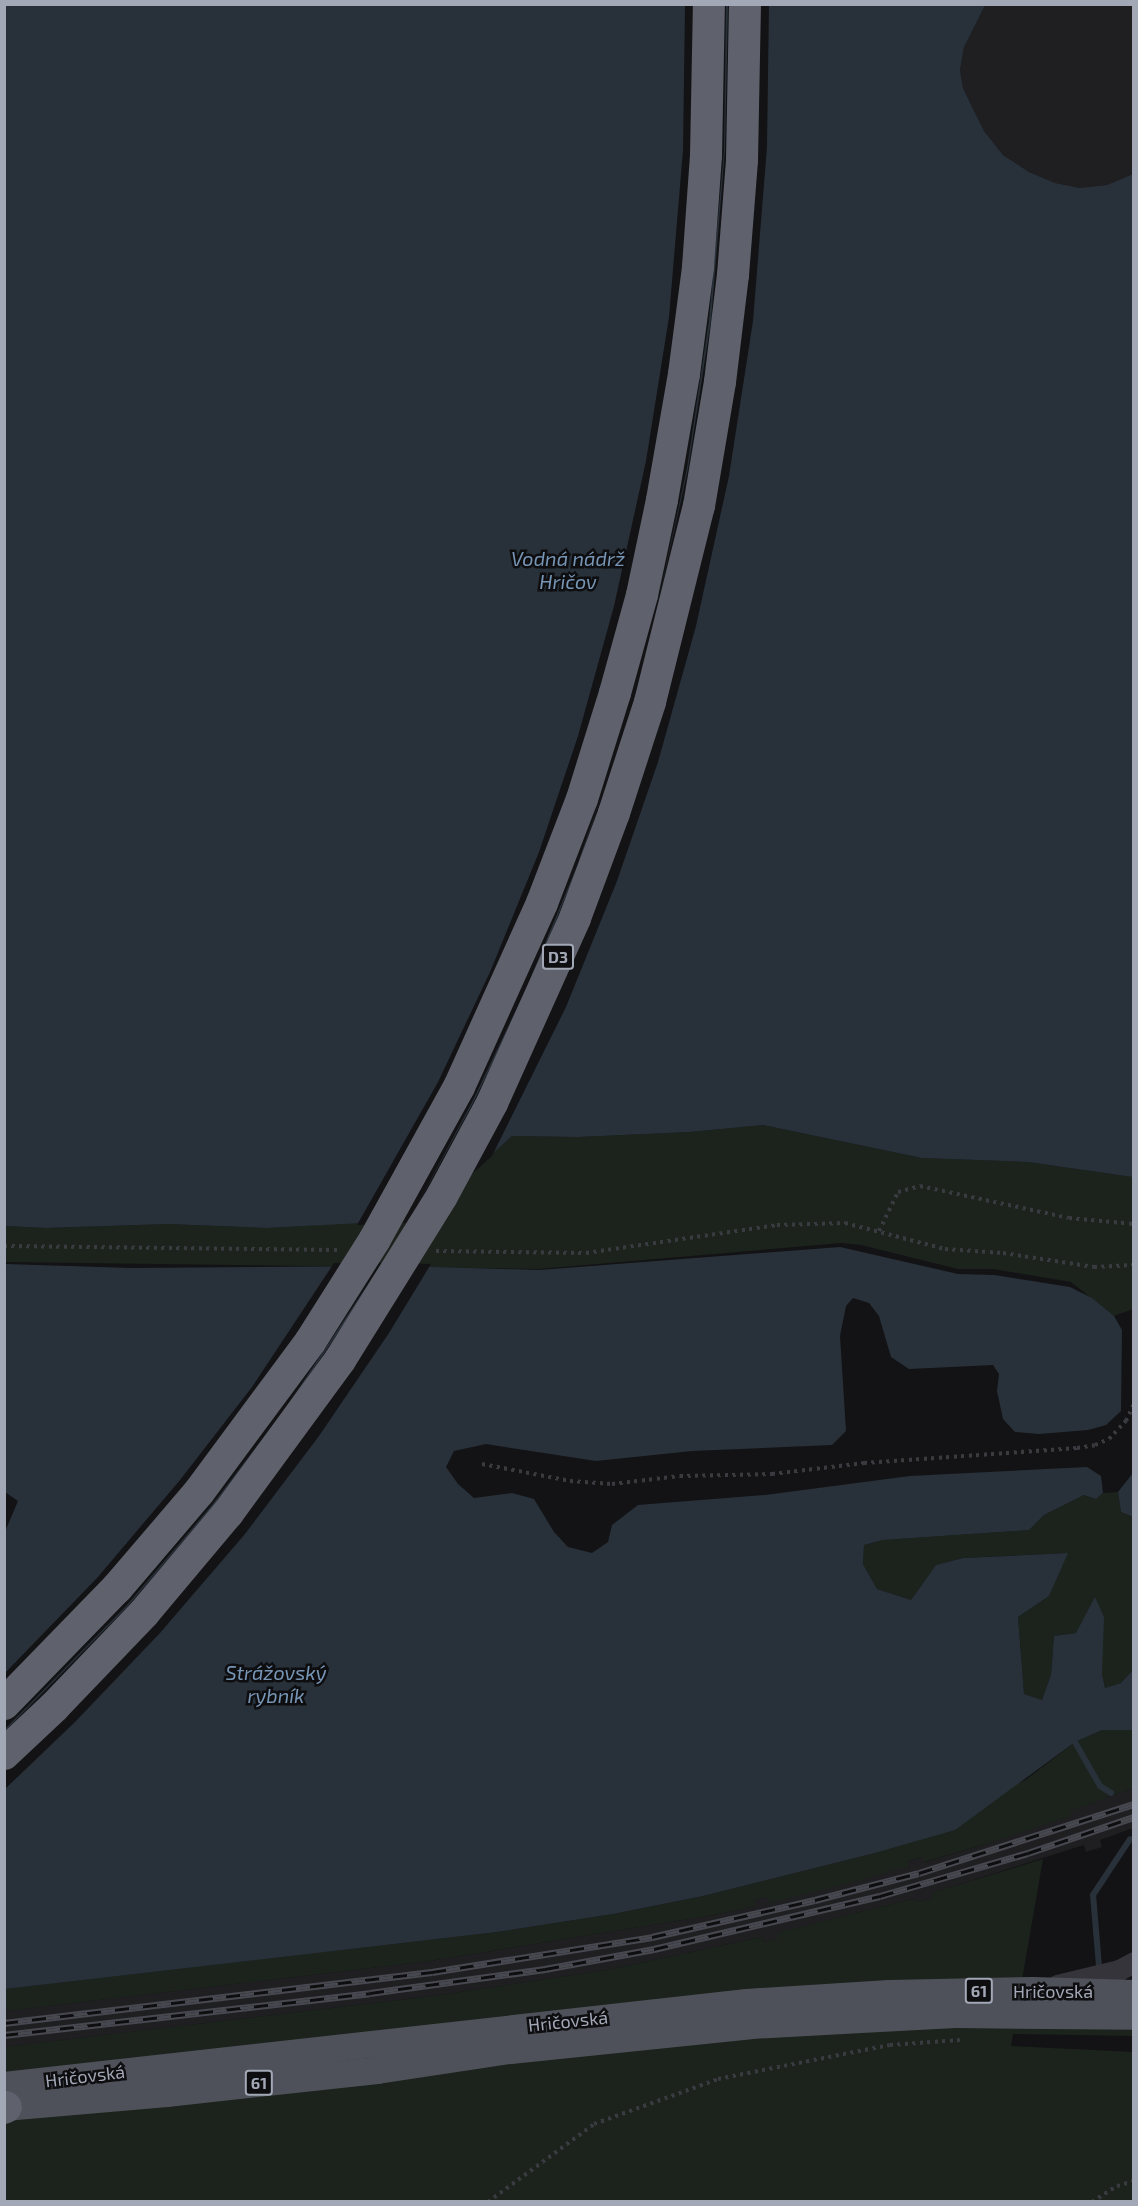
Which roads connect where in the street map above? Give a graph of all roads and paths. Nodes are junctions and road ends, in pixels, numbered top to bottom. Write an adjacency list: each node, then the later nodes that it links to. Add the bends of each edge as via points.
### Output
1 (709, 4): 11 (highway, D3, bridge, via 706,156 698,267 662,500 642,595 615,693 582,799 542,903 459,1087 381,1229 310,1341 199,1492 117,1588)
2 (745, 4): 12 (highway, D3, bridge, via 742,160 733,275 699,506 650,702 575,918 502,1082 442,1196 334,1369 228,1513 144,1613)
3 (1134, 1224): 4 (path, via 1069,1218 920,1186 898,1192)
4 (879, 1231): 7 (path, via 845,1223 777,1224 586,1253); 8 (path, via 945,1249 1095,1267)
5 (4, 1246): 6 (path)
6 (341, 1250)
7 (435, 1251)
8 (1134, 1264)
9 (1134, 1404): 10 (path, via 1126,1421 1108,1439 1077,1448 612,1484 570,1481)
10 (482, 1464)
11 (4, 1704)
12 (4, 1754)
13 (1134, 1962): 14 (lane, via 1119,1970)
14 (1032, 1990): 15 (main road, Hričovská / 61); 18 (main road, Hričovská / 61, via 746,2002)
15 (1134, 1993)
16 (1134, 2016): 18 (main road, Hričovská / 61, via 955,2014 750,2025 166,2093)
17 (964, 2039): 20 (path, via 890,2045 717,2079 594,2124)
18 (5, 2102)
19 (1134, 2181): 21 (path)
20 (488, 2202)
21 (1092, 2202)

